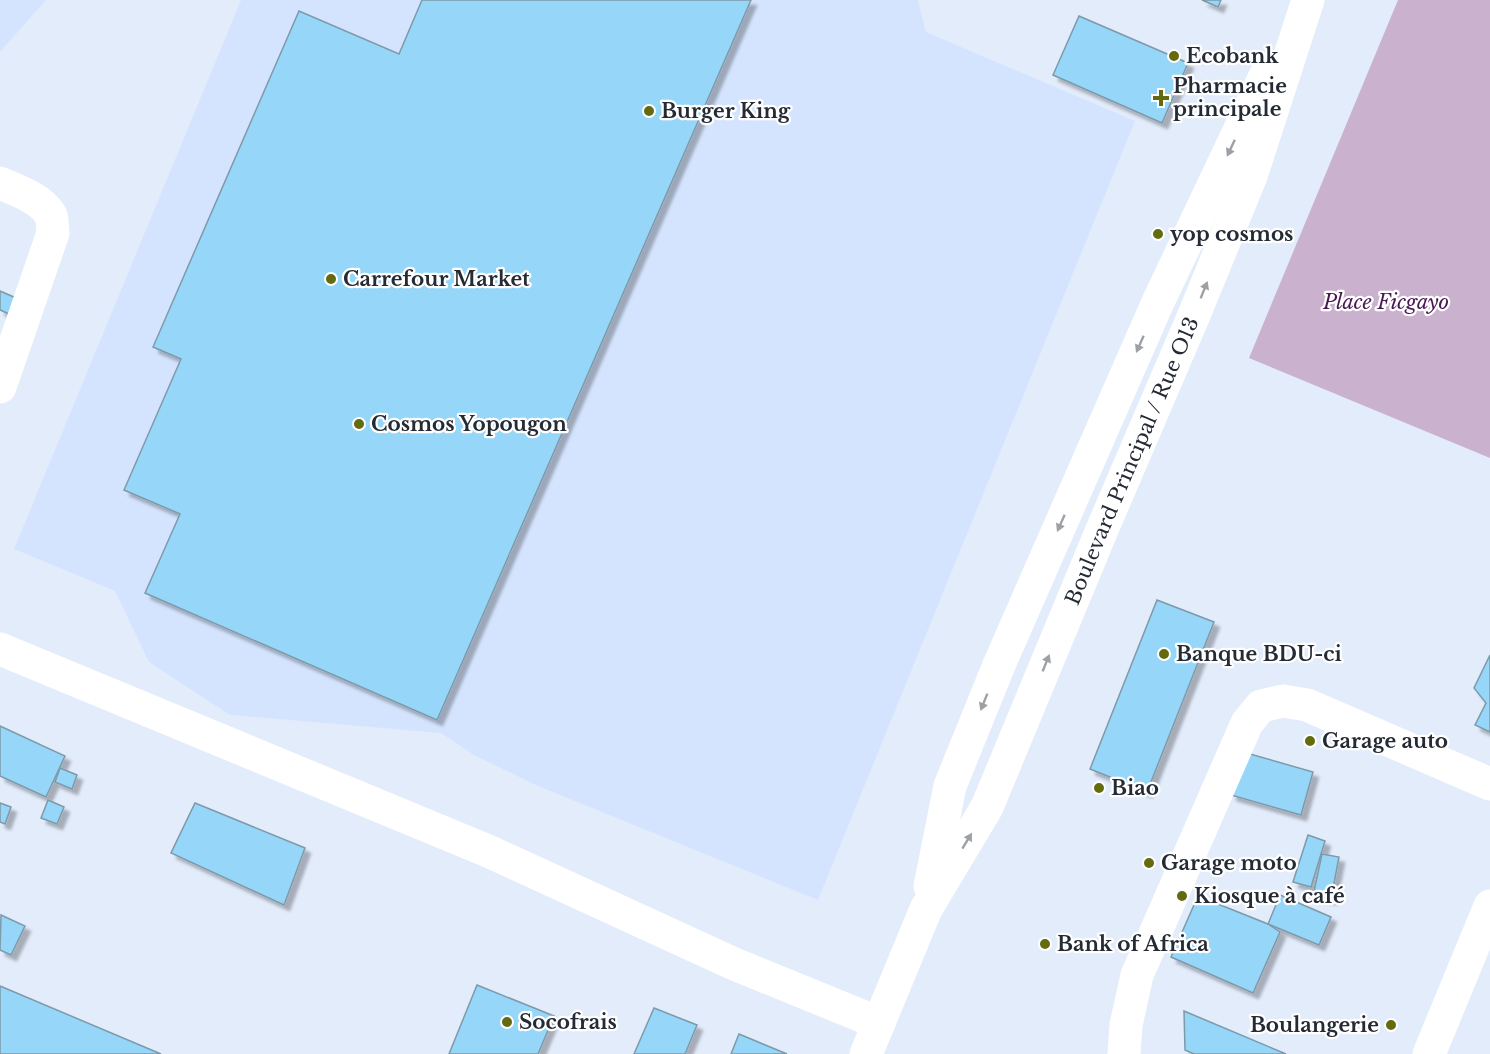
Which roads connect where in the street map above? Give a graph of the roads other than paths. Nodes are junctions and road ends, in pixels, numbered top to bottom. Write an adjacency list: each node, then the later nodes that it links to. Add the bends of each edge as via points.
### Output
1 (1300, 0): 8 (main road, Boulevard Principal / Rue O13, one-way to 8, via 1163,291 999,665 950,786)
2 (1308, 0): 8 (main road, Boulevard Principal / Rue O13, one-way to 2, via 992,796 1251,176)
3 (0, 183): 4 (main road, via 42,205 51,215 53,233)
4 (0, 387)
5 (0, 650): 9 (main road, via 488,851 732,963)
6 (1490, 784): 11 (main road, via 1307,705 1283,700 1261,706 1247,723 1137,975)
7 (1490, 906): 12 (main road)
8 (926, 909): 9 (main road, Boulevard Principal / Rue O13)
9 (879, 1023): 10 (main road, Boulevard Principal / Rue O13)
10 (866, 1054)
11 (1124, 1054)
12 (1429, 1054)

